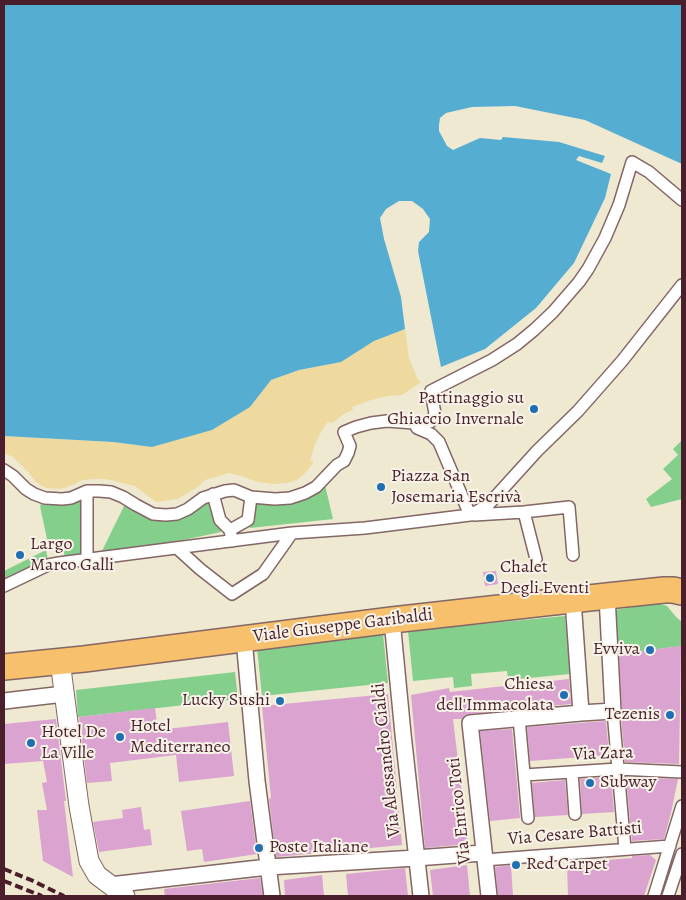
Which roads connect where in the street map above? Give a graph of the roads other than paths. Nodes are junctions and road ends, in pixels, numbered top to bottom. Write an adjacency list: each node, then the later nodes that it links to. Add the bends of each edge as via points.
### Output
1 (682, 200): 3 (street, via 650,172 632,162 605,238 579,282 553,312 517,344 431,391 433,419 422,424)
2 (682, 286): 9 (street, via 578,411 537,450 488,505)
3 (414, 423): 7 (street, via 356,426 344,432 350,446 344,461 316,487 290,498); 9 (street, via 439,442)
4 (4, 470): 5 (street, via 26,489 45,498 62,499)
5 (87, 492): 6 (street, via 110,492 153,514 166,515 188,509); 15 (street)
6 (213, 494): 7 (street, via 234,490); 11 (street, via 220,520)
7 (251, 497): 11 (street, via 248,520)
8 (524, 512): 9 (street); 13 (street, via 569,507); 14 (street)
9 (470, 515): 10 (street)
10 (292, 533): 11 (street); 12 (street, via 263,574 232,594)
11 (231, 536): 12 (street)
12 (178, 548): 15 (street)
13 (573, 554)
14 (536, 559)
15 (87, 560): 16 (street, via 48,565)
16 (4, 586)
17 (682, 592): 18 (main road, Viale Giuseppe Garibaldi, via 664,590)
18 (607, 596): 19 (main road, Viale Giuseppe Garibaldi); 26 (street)
19 (573, 600): 20 (main road, Viale Giuseppe Garibaldi); 27 (street)
20 (392, 620): 21 (main road, Viale Giuseppe Garibaldi); 39 (street, Via Alessandro Cialdi)
21 (244, 638): 22 (main road, Viale Giuseppe Garibaldi); 42 (street)
22 (60, 661): 23 (main road, Viale Giuseppe Garibaldi); 24 (street)
23 (4, 667)
24 (64, 694): 25 (street); 43 (street, via 88,861 97,875)
25 (4, 701)
26 (613, 711): 27 (street); 29 (street)
27 (581, 713): 28 (street)
28 (519, 718): 32 (street); 38 (street, Via Enrico Toti, via 470,722)
29 (618, 769): 30 (street, Via Zara); 31 (street, Via Zara); 37 (street)
30 (572, 772): 32 (street, Via Zara); 34 (street)
31 (682, 772)
32 (524, 775): 35 (street)
33 (682, 806): 36 (street)
34 (575, 814)
35 (528, 818)
36 (670, 846): 37 (street, Via Cesare Battisti); 40 (street)
37 (625, 849): 38 (street, Via Cesare Battisti)
38 (484, 857): 39 (street, Via Cesare Battisti); 46 (street, Via Enrico Toti)
39 (416, 858): 42 (street, Via Cesare Battisti); 45 (street, Via Alessandro Cialdi)
40 (665, 862): 41 (street); 47 (street)
41 (681, 862): 48 (street)
42 (268, 866): 43 (street, Via Cesare Battisti); 44 (street)
43 (118, 891)
44 (272, 896)
45 (421, 896)
46 (489, 896)
47 (654, 896)
48 (668, 896)

